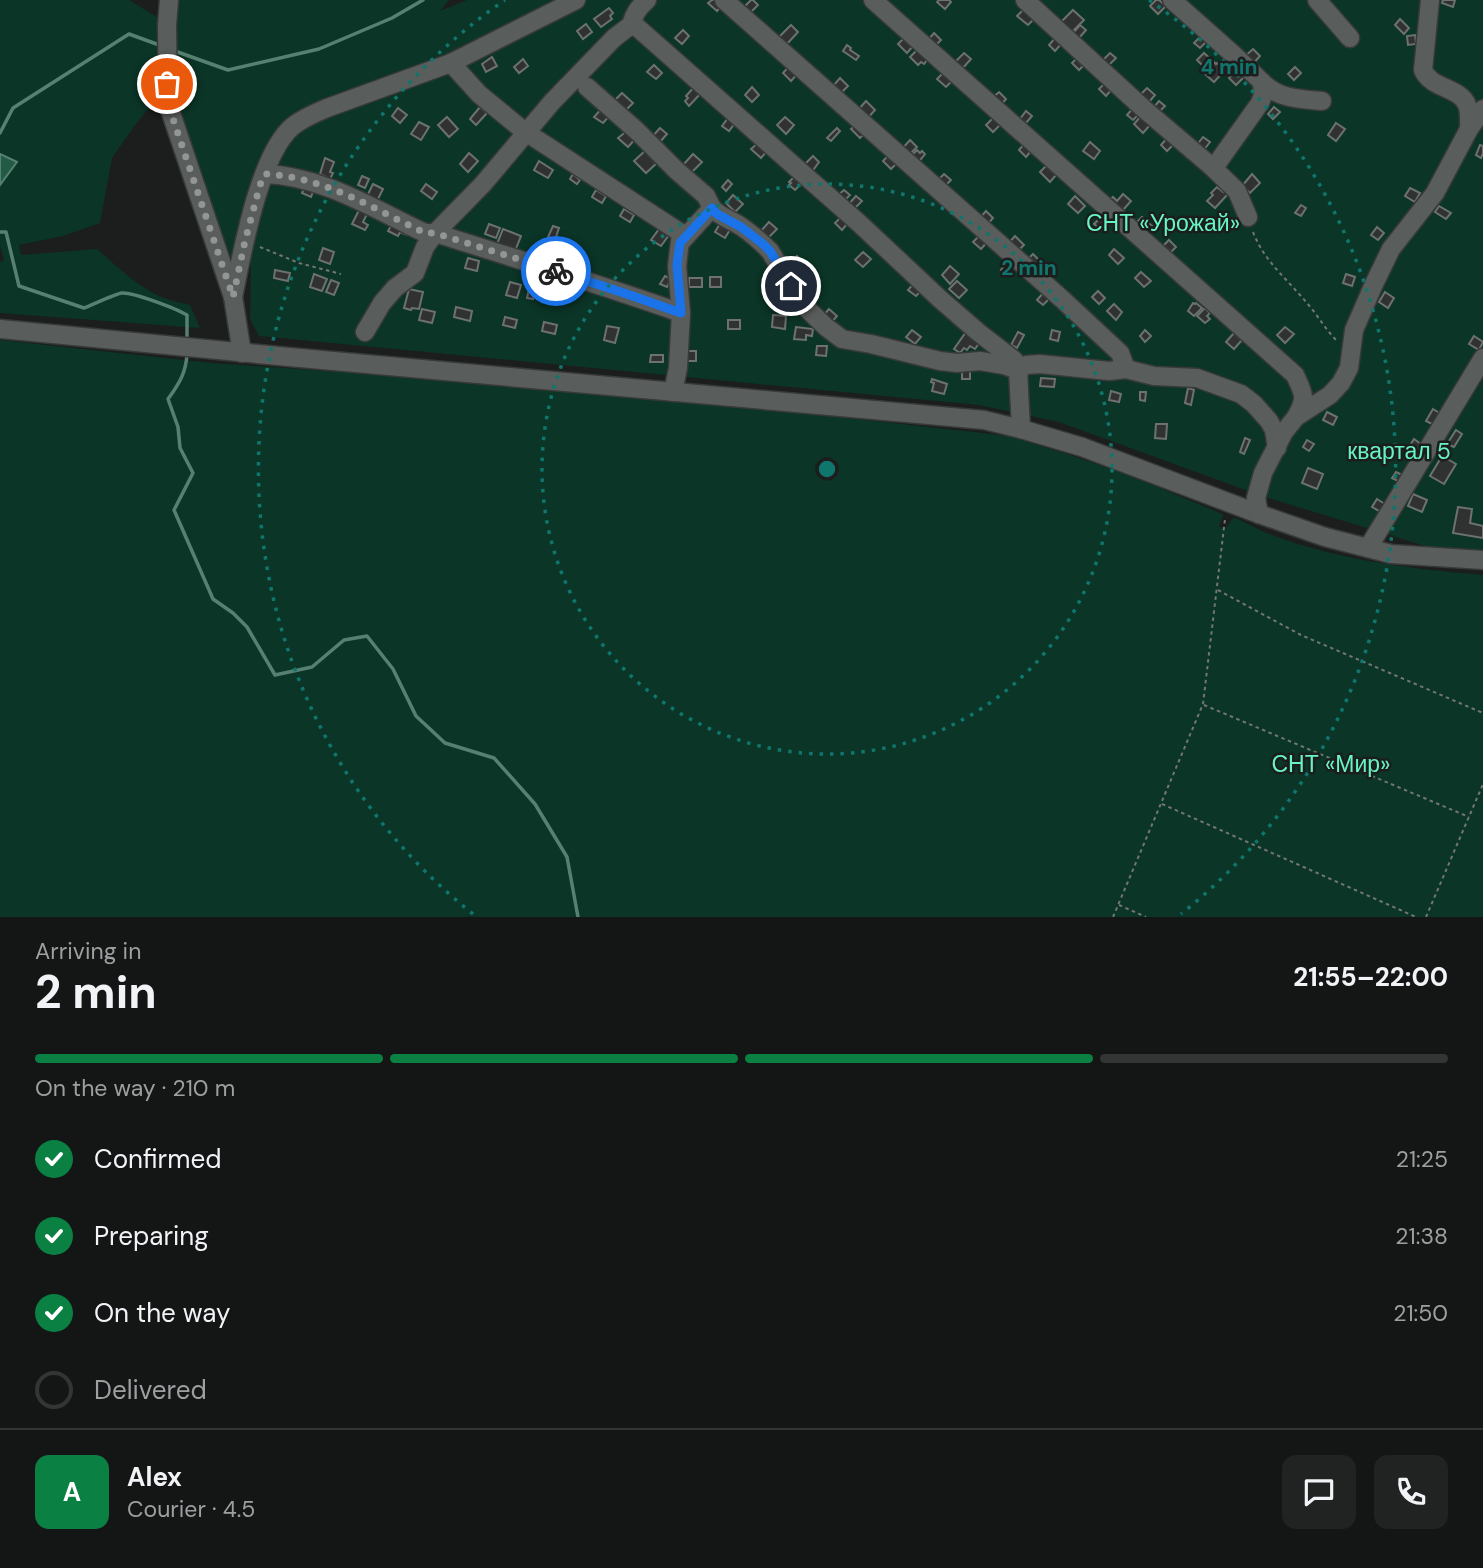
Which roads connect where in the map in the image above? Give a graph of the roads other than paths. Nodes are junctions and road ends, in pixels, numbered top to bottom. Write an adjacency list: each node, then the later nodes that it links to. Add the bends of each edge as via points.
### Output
1 (169, 0): 25 (street, via 168,104)
2 (576, 0): 12 (street)
3 (647, 0): 10 (street)
4 (724, 0): 31 (street, via 1062,299 1119,353)
5 (873, 0): 34 (street, via 1295,375 1304,404)
6 (1026, 0): 19 (street)
7 (1172, 0): 13 (street)
8 (1317, 0): 11 (street)
9 (1430, 0): 17 (street, via 1423,70 1426,77 1461,96 1469,109)
10 (631, 25): 18 (street); 32 (street, via 1014,360)
11 (1350, 38)
12 (451, 63): 18 (street, via 479,94); 20 (street, via 308,117 282,138)
13 (1262, 82): 15 (street, via 1271,91 1291,98); 19 (street, via 1260,103)
14 (587, 87): 21 (street, via 706,197)
15 (1322, 102)
16 (1483, 109): 17 (street)
17 (1469, 129): 34 (street, via 1435,193 1391,249 1354,330 1349,368 1341,383 1331,395)
18 (526, 132): 23 (street); 24 (street, via 681,233)
19 (1211, 166): 22 (street, via 1237,191)
20 (265, 174): 23 (street, via 321,185 425,233); 25 (street)
21 (712, 208): 24 (street); 32 (street, via 770,251 801,303 842,339 940,361 979,361)
22 (1248, 217)
23 (435, 233): 26 (street); 28 (street, via 415,273 394,288)
24 (680, 243): 26 (street)
25 (233, 297): 29 (street)
26 (681, 313): 33 (street)
27 (0, 329): 29 (street)
28 (365, 332)
29 (242, 353): 33 (street)
30 (1483, 358): 38 (street)
31 (1126, 369): 32 (street, via 1109,372 1040,364); 36 (street, via 1197,378 1241,394 1269,421)
32 (1018, 370): 35 (street)
33 (673, 392): 35 (street, via 984,420)
34 (1296, 417): 36 (street)
35 (1021, 429): 37 (street, via 1082,447)
36 (1277, 449): 37 (street, via 1259,487)
37 (1259, 514): 38 (street)
38 (1368, 548): 39 (street, via 1391,554)
39 (1483, 560)

